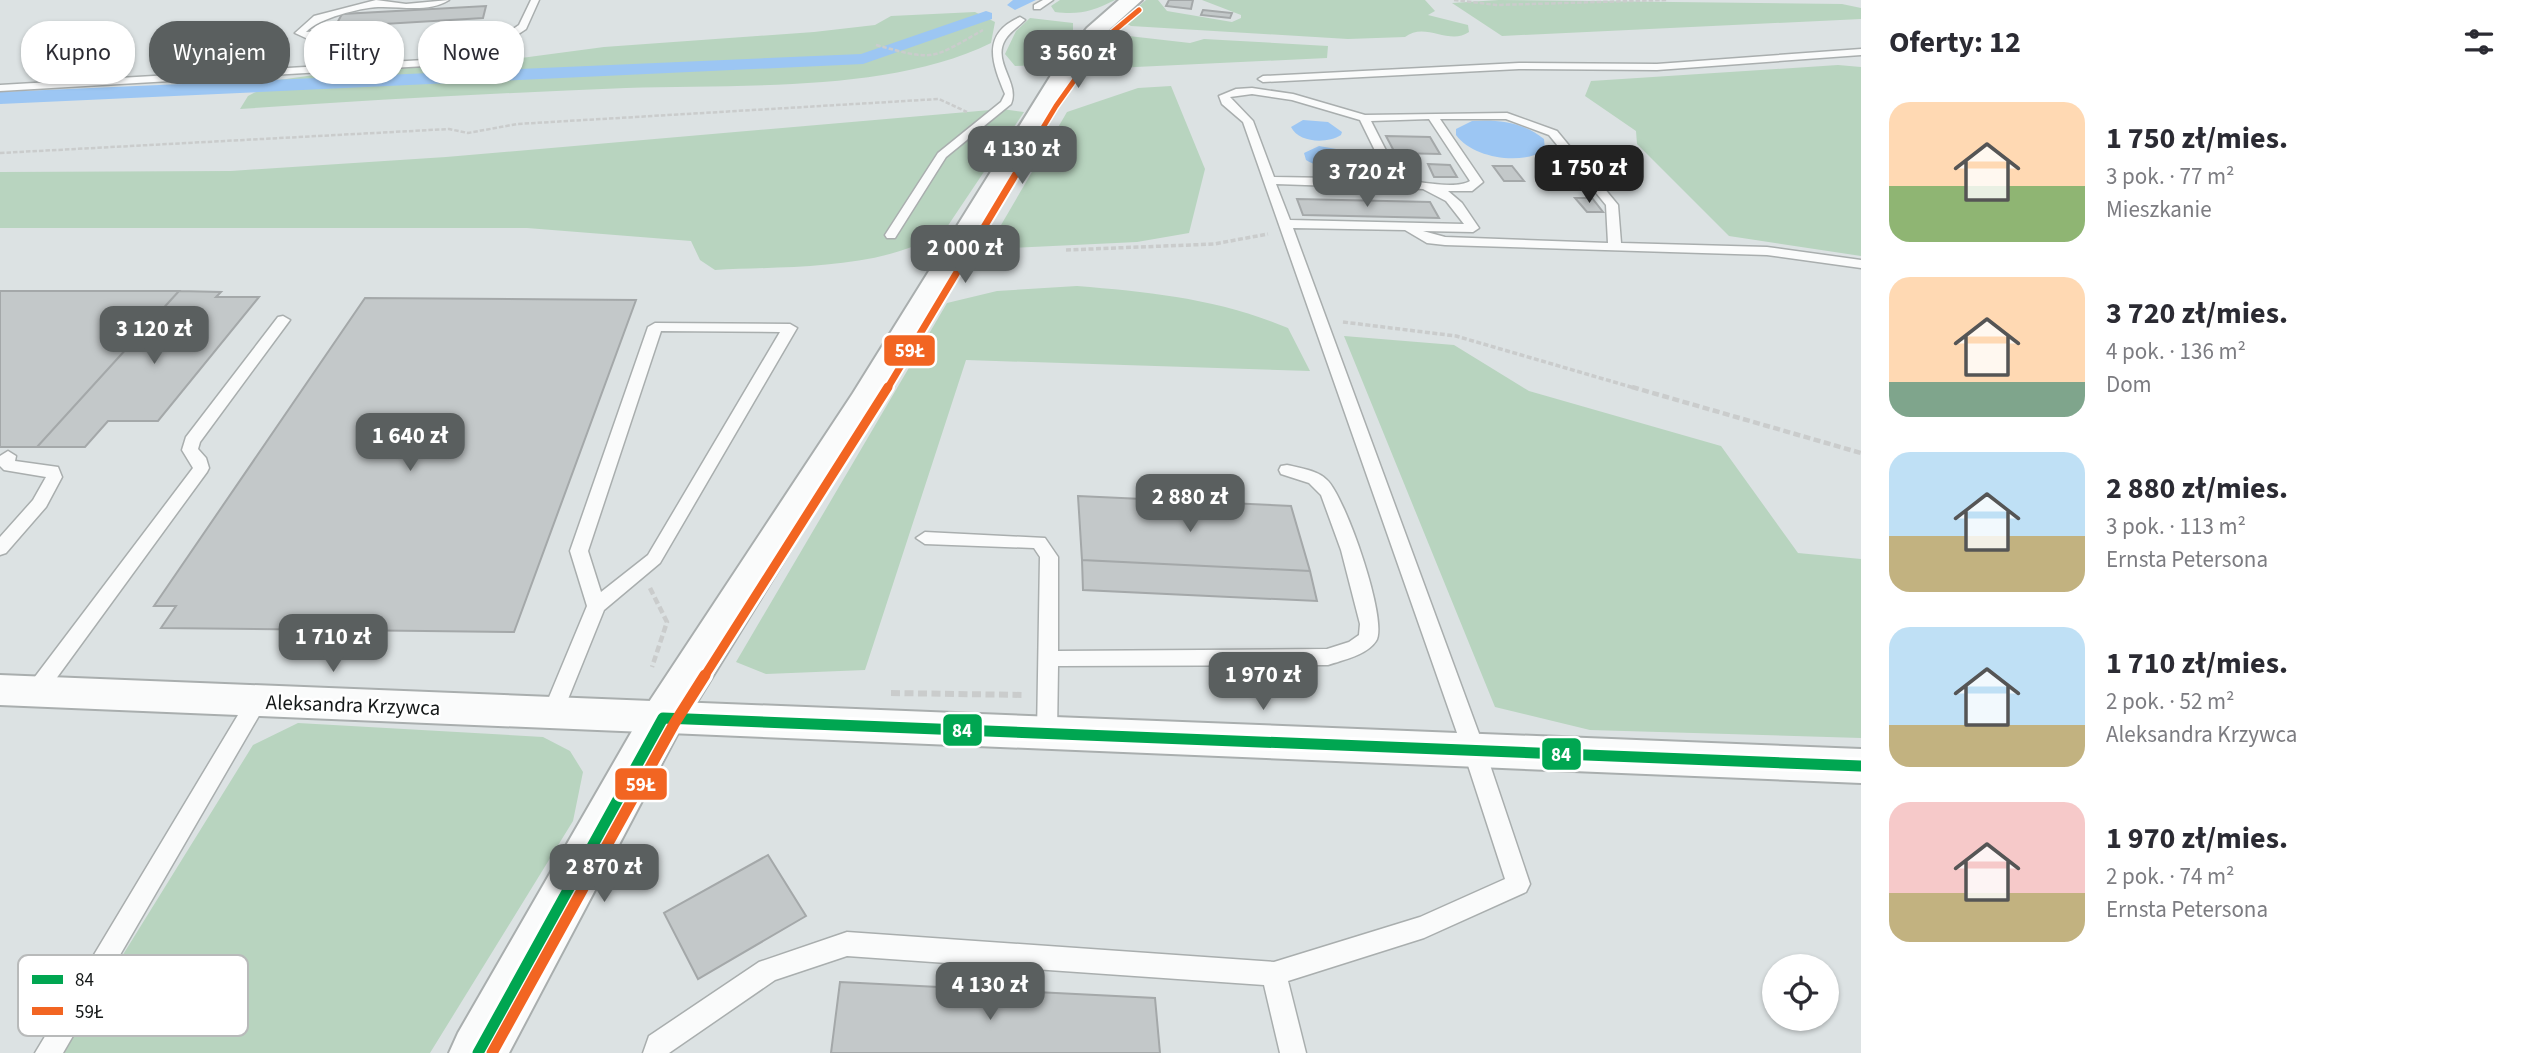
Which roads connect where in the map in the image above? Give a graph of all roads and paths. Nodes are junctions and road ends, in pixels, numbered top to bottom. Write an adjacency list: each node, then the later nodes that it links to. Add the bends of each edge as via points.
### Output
1 (445, 0): 7 (lane, via 406,6)
2 (535, 0): 14 (lane, via 523,27 490,50 460,61)
3 (1049, 0): 8 (lane)
4 (1132, 0): 41 (street, via 1111,14 1073,57)
5 (1454, 0): 6 (path, via 1496,5)
6 (1667, 0)
7 (380, 2): 9 (lane)
8 (1037, 7)
9 (312, 21)
10 (1015, 23): 11 (path, via 983,30 940,54 913,57); 15 (lane, via 1006,29 996,48 1010,94)
11 (876, 45)
12 (1861, 52): 13 (lane, via 1657,67 1518,66)
13 (1263, 79)
14 (0, 88)
15 (1002, 107): 18 (path, via 971,114 939,99 517,124 468,133 449,129); 24 (lane, via 942,155)
16 (1432, 116): 17 (lane); 21 (lane, via 1477,182 1468,188); 25 (lane, via 1507,116 1553,133 1612,205)
17 (1364, 118): 19 (lane, via 1293,96 1228,93 1226,102 1248,121); 20 (lane)
18 (0, 153)
19 (1269, 180): 20 (lane); 22 (lane)
20 (1397, 183): 21 (lane)
21 (1436, 187): 23 (lane, via 1458,203 1472,228)
22 (1285, 227): 23 (lane); 26 (path, via 1214,244); 28 (lane)
23 (1406, 227): 25 (lane, via 1432,240)
24 (891, 235)
25 (1615, 247): 27 (lane, via 1768,251)
26 (1066, 250)
27 (1861, 264)
28 (1318, 319): 30 (path, via 1456,336); 43 (lane)
29 (283, 320): 38 (lane, via 192,441 190,450 201,468)
30 (1861, 453)
31 (8, 456): 34 (lane, via 10,466 52,471 54,478 33,512)
32 (1287, 470): 37 (lane, via 1323,485 1335,503 1370,624 1368,638 1356,648 1328,657)
33 (925, 538): 37 (lane, via 1039,542 1049,556)
34 (0, 549)
35 (640, 571): 36 (lane); 36 (lane, via 654,559 790,328 655,327 579,551); 41 (path, via 667,622 651,672)
36 (596, 606): 40 (lane)
37 (1048, 659): 42 (lane)
38 (18, 691): 39 (street, Aleksandra Krzywca)
39 (257, 701): 40 (street, Aleksandra Krzywca); 45 (lane)
40 (552, 714): 41 (street, Aleksandra Krzywca)
41 (663, 718): 42 (street, Aleksandra Krzywca); 49 (street)
42 (1047, 734): 43 (street, Aleksandra Krzywca)
43 (1474, 750): 44 (street, Aleksandra Krzywca); 46 (lane, via 1518,884 1424,927)
44 (1861, 766)
45 (106, 955)
46 (1274, 974): 50 (lane, via 846,944 768,970 658,1045); 51 (lane)
47 (58, 1036): 48 (lane)
48 (48, 1053)
49 (478, 1053)
50 (656, 1053)
51 (1293, 1053)

